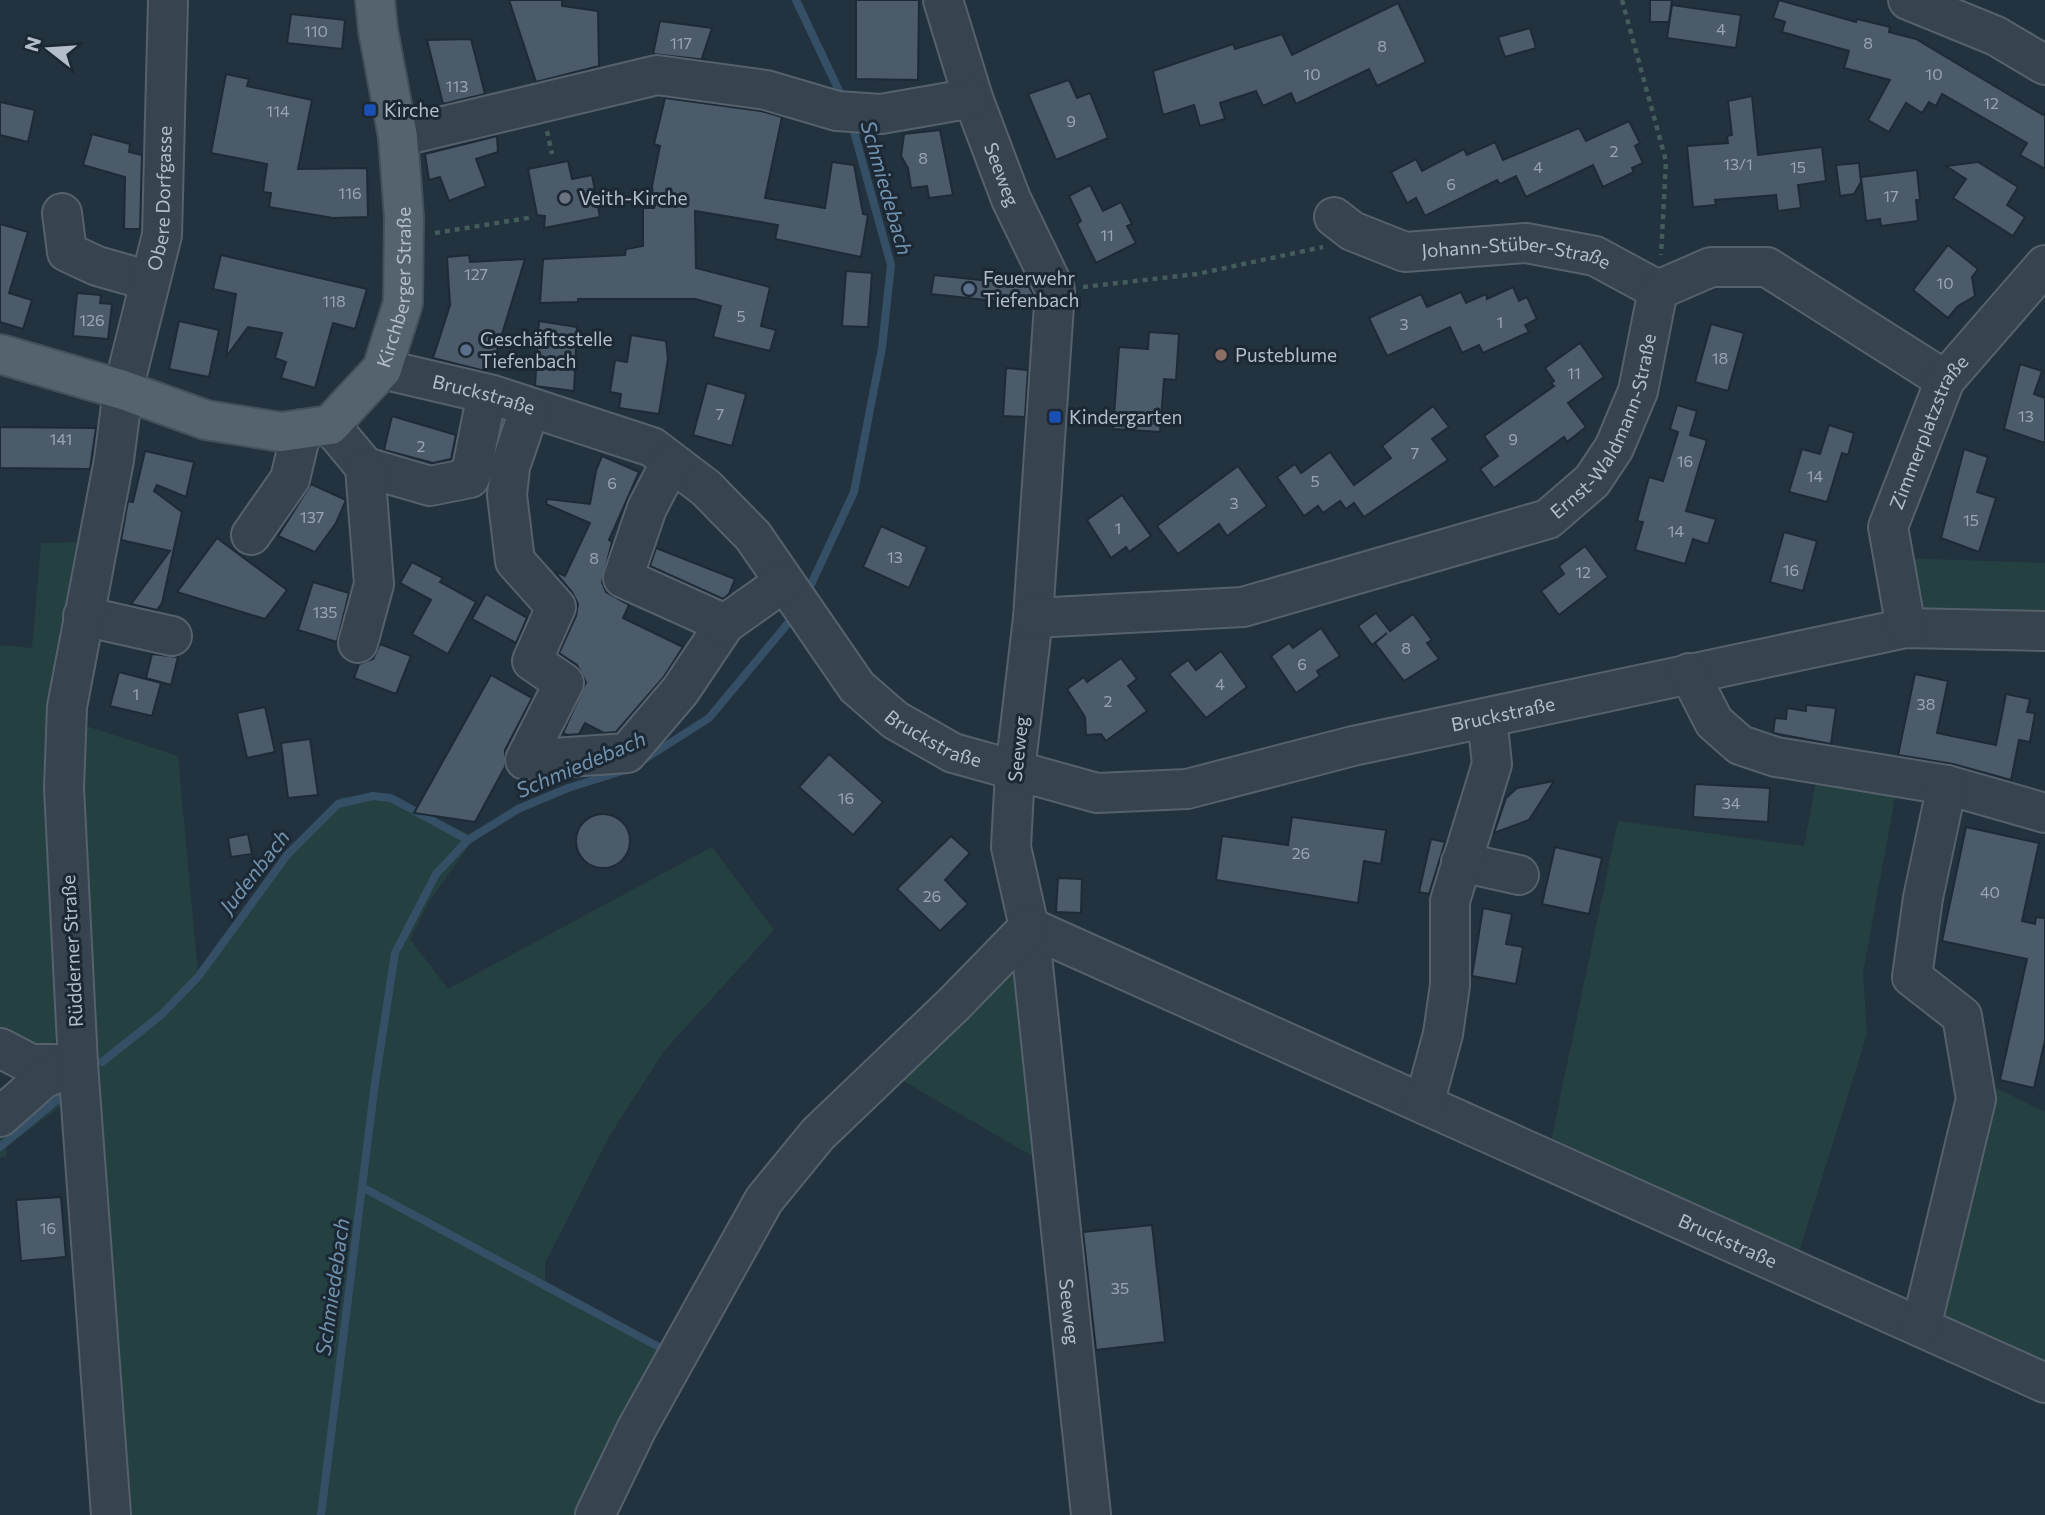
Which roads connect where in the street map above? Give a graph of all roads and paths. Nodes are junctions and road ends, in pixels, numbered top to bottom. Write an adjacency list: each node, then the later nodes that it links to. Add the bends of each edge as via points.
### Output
1 (168, 0): 14 (street, Obere Dorfgasse, via 162,235)
2 (376, 0): 8 (main road, Kirchberger Straße)
3 (943, 0): 7 (street, Seeweg)
4 (1622, 0): 16 (path, via 1666,161)
5 (1908, 0): 6 (street, via 1996,36)
6 (2045, 65)
7 (973, 98): 8 (street, via 881,114 837,111 766,90 657,75); 15 (street, Seeweg, via 1011,199)
8 (398, 137): 12 (main road, Kirchberger Straße)
9 (62, 213): 14 (street, via 67,252)
10 (534, 217): 12 (path)
11 (1343, 224): 15 (path, via 1322,247 1197,274); 16 (street, Johann-Stüber-Straße, via 1405,252 1527,243 1595,256)
12 (404, 238): 18 (main road, Kirchberger Straße, via 402,303)
13 (2045, 265): 19 (street, Zimmerplatzstraße)
14 (150, 281): 20 (street, Obere Dorfgasse)
15 (1055, 290): 29 (street, Seeweg)
16 (1658, 290): 19 (street, via 1711,267 1767,267); 29 (street, Ernst-Waldmann-Straße, via 1637,391 1614,448 1592,481 1548,519 1243,607)
17 (0, 355): 20 (main road)
18 (382, 369): 21 (street, Bruckstraße); 23 (main road, Kirchberger Straße)
19 (1945, 380): 31 (street, Zimmerplatzstraße, via 1888,527)
20 (122, 390): 23 (main road, via 206,420 281,432); 28 (street, Rüdderner Straße, via 114,460)
21 (487, 394): 22 (street, Bruckstraße); 25 (street, via 470,478 430,486)
22 (530, 408): 24 (street, Bruckstraße, via 652,447); 30 (street, via 510,467 507,495 515,561 556,607 532,661 564,683 525,761 627,753 680,691)
23 (316, 427): 25 (street); 26 (street, via 290,479)
24 (671, 462): 27 (street, Bruckstraße, via 706,488 753,536); 30 (street, via 647,508 623,578)
25 (365, 467): 34 (street, via 374,584)
26 (251, 536)
27 (786, 585): 30 (street); 37 (street, Bruckstraße, via 857,687 895,720 953,753)
28 (83, 616): 33 (street); 44 (street, Rüdderner Straße, via 66,706 64,788)
29 (1033, 618): 37 (street, Seeweg)
30 (725, 624)
31 (1906, 628): 32 (street, Bruckstraße); 35 (street, Bruckstraße)
32 (2045, 631)
33 (172, 636)
34 (358, 643)
35 (1689, 673): 36 (street, Bruckstraße); 38 (street, via 1714,722 1740,745 1776,757)
36 (1487, 718): 37 (street, Bruckstraße, via 1187,789 1097,793); 40 (street, via 1492,764)
37 (1015, 771): 42 (street, Seeweg, via 1011,847)
38 (1947, 785): 39 (street); 47 (street, via 1912,977 1962,1016 1976,1099)
39 (2045, 813)
40 (1461, 862): 41 (street); 45 (street, via 1450,901 1450,985 1443,1034)
41 (1519, 875)
42 (1029, 927): 45 (street, Bruckstraße); 50 (street, via 818,1133 764,1200 637,1428); 51 (street, Seeweg)
43 (0, 1048): 44 (street, via 31,1064)
44 (78, 1064): 46 (street, via 43,1080); 49 (street, Rüdderner Straße)
45 (1424, 1104): 47 (street, Bruckstraße)
46 (0, 1117)
47 (1921, 1327): 48 (street, Bruckstraße)
48 (2045, 1383)
49 (111, 1515)
50 (595, 1515)
51 (1091, 1515)

